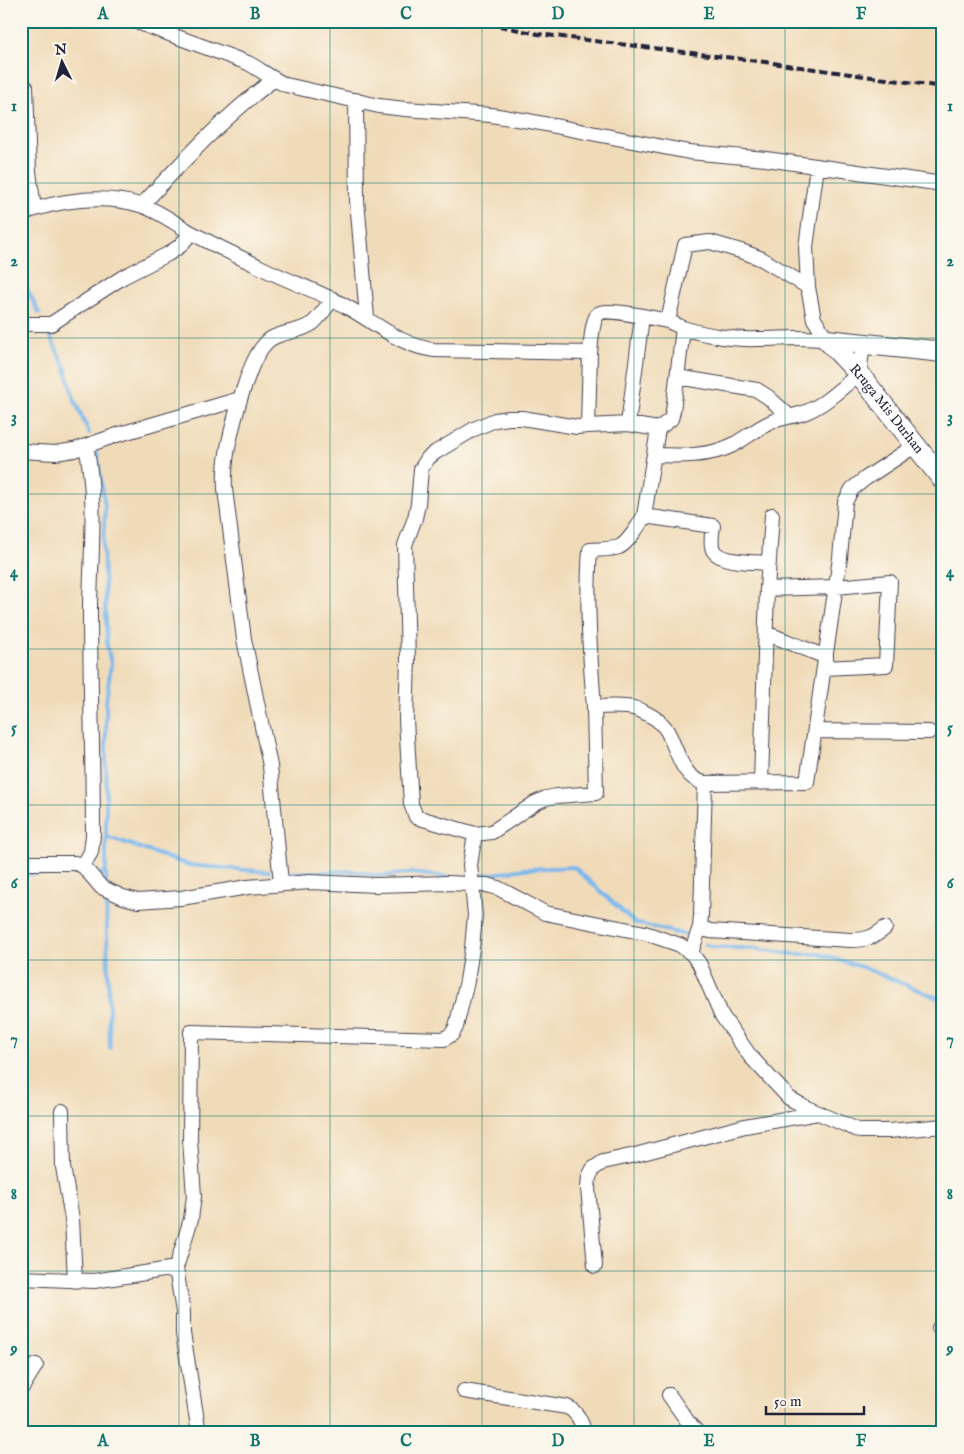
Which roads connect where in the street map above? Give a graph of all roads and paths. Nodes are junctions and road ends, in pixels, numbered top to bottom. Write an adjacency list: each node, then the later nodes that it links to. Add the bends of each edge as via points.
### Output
1 (134, 21): 2 (street, via 248,63)
2 (273, 80): 4 (street); 7 (street, via 188,157)
3 (26, 87): 8 (street)
4 (356, 100): 5 (street, via 405,109 491,115 689,152); 13 (street, via 357,200)
5 (817, 166): 6 (street); 10 (street, via 806,247)
6 (943, 184)
7 (142, 205): 8 (street, via 87,200); 9 (street)
8 (28, 212)
9 (191, 232): 11 (street, via 281,278); 15 (street, via 180,246 168,254 123,278 51,324)
10 (808, 286): 14 (street, via 744,252 710,242 685,245); 17 (street, via 814,319)
11 (333, 299): 13 (street); 23 (street, via 312,323 271,339 262,348)
12 (642, 317): 14 (street); 20 (street, via 606,311 597,315); 25 (street)
13 (367, 318): 20 (street, via 401,340 424,349)
14 (668, 321): 16 (street)
15 (21, 324)
16 (683, 328): 17 (street, via 754,340 809,337); 22 (street)
17 (828, 340): 18 (street); 21 (street, Rruga Mis Durhan)
18 (863, 344): 19 (street); 21 (street)
19 (943, 352)
20 (590, 353): 26 (street)
21 (859, 374): 24 (street, via 816,407); 28 (street, Rruga Mis Durhan)
22 (677, 377): 24 (street, via 757,390); 27 (street, via 670,419)
23 (240, 399): 29 (street); 48 (street, via 226,455 225,489 244,640 270,766)
24 (789, 416): 31 (street, via 714,452)
25 (628, 424): 26 (street); 27 (street)
26 (588, 426): 45 (street, via 522,418 495,420 436,452 421,469 416,511 405,545 406,720 411,804 416,817)
27 (658, 429): 31 (street)
28 (916, 445): 32 (street, Rruga Mis Durhan); 36 (street, via 852,489 845,502)
29 (86, 446): 30 (street, via 55,453); 47 (street, via 93,491 90,607 93,835 91,852)
30 (21, 451)
31 (654, 455): 34 (street)
32 (943, 480)
33 (772, 515): 35 (street)
34 (644, 516): 35 (street, via 712,526 711,543 717,555); 40 (street, via 619,547 590,550 589,619)
35 (769, 563): 37 (street)
36 (836, 587): 37 (street); 39 (street); 39 (street, via 890,582 886,665)
37 (767, 589): 38 (street)
38 (766, 634): 39 (street); 44 (street)
39 (825, 662): 41 (street)
40 (594, 707): 43 (street, via 637,709 657,720 665,727 688,774); 45 (street, via 596,794 546,798 492,832)
41 (815, 731): 42 (street); 44 (street, via 807,782)
42 (928, 732)
43 (705, 783): 44 (street); 50 (street)
44 (760, 784)
45 (475, 834): 49 (street, via 470,865)
46 (21, 863): 47 (street)
47 (83, 866): 48 (street, via 100,887 138,900 181,898)
48 (281, 883): 49 (street)
49 (472, 884): 52 (street, via 498,888 545,913 645,933); 57 (street, via 475,915 467,980 456,1027 444,1039 191,1032 190,1140 194,1196 191,1219)
50 (700, 928): 51 (street, via 850,940 866,940); 52 (street)
51 (885, 928)
52 (691, 952): 54 (street, via 708,981 722,1016 750,1056 789,1098)
53 (62, 1112): 59 (street, via 63,1167 72,1219)
54 (818, 1113): 55 (street, via 860,1131); 56 (street, via 745,1126 603,1162 589,1177 588,1188)
55 (943, 1126)
56 (595, 1266)
57 (176, 1268): 59 (street); 64 (street)
58 (21, 1278): 59 (street)
59 (75, 1281)
60 (36, 1365): 61 (street)
61 (21, 1389)
62 (464, 1391): 65 (street, via 567,1407 578,1415)
63 (669, 1394): 66 (street)
64 (199, 1433)
65 (585, 1433)
66 (698, 1433)

